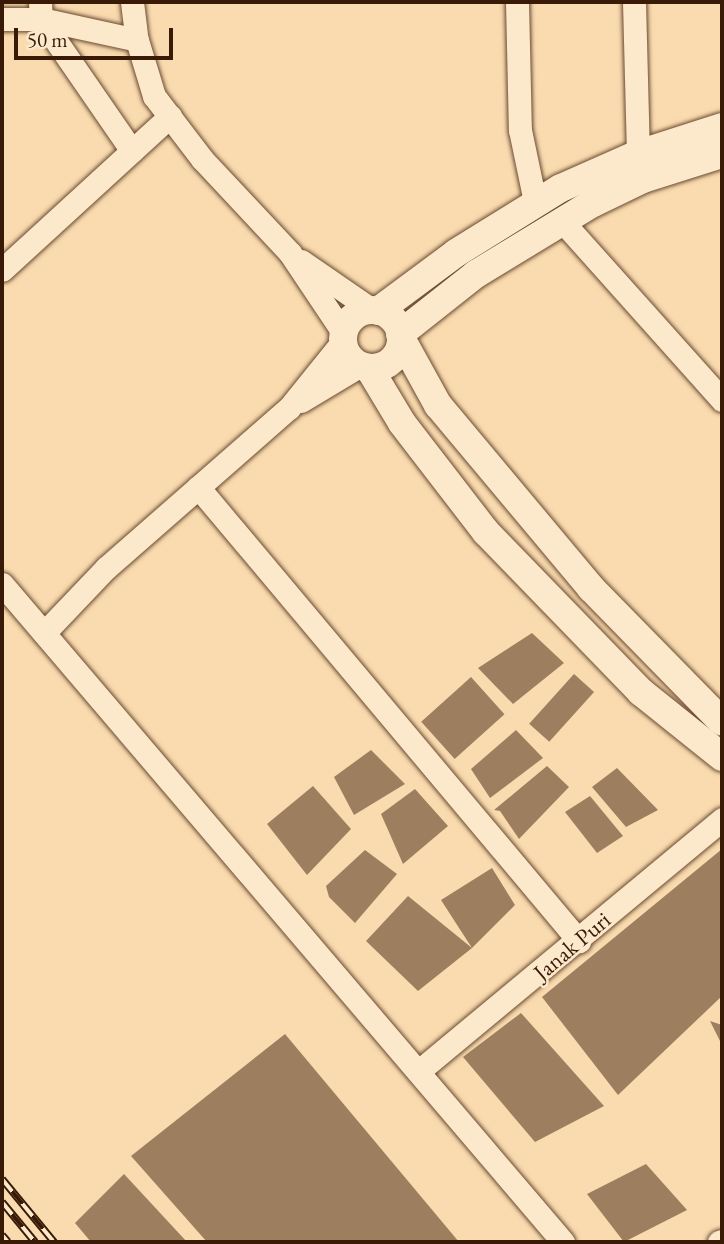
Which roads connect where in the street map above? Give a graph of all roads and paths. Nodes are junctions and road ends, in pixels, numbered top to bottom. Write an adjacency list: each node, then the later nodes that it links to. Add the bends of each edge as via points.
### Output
1 (132, 2): 6 (street)
2 (517, 2): 12 (street, via 520,130)
3 (634, 2): 10 (street)
4 (41, 10): 5 (street); 6 (street); 9 (street)
5 (2, 19)
6 (137, 40): 7 (street, via 154,96)
7 (170, 116): 9 (street); 14 (street, via 202,159)
8 (722, 127): 10 (street)
9 (132, 151): 15 (street)
10 (638, 154): 12 (street)
11 (722, 154): 13 (street, via 643,179)
12 (535, 202): 16 (street)
13 (562, 221): 17 (street, via 476,274); 20 (street)
14 (290, 253): 16 (street); 18 (street)
15 (2, 270)
16 (375, 310): 17 (street, via 396,323); 18 (street, via 350,320)
17 (401, 336): 19 (street, via 395,357); 25 (street, via 438,405 566,558)
18 (343, 338): 19 (street, via 348,356); 21 (street)
19 (365, 367): 21 (street); 26 (street, via 401,423 486,531 641,692)
20 (722, 400)
21 (289, 408): 22 (street)
22 (198, 487): 24 (street, via 106,568); 28 (street)
23 (2, 584): 24 (street)
24 (44, 633): 29 (street)
25 (722, 722)
26 (722, 757)
27 (722, 819): 28 (street, Janak Puri)
28 (579, 940): 29 (street, Janak Puri)
29 (420, 1070): 30 (street)
30 (563, 1242)

